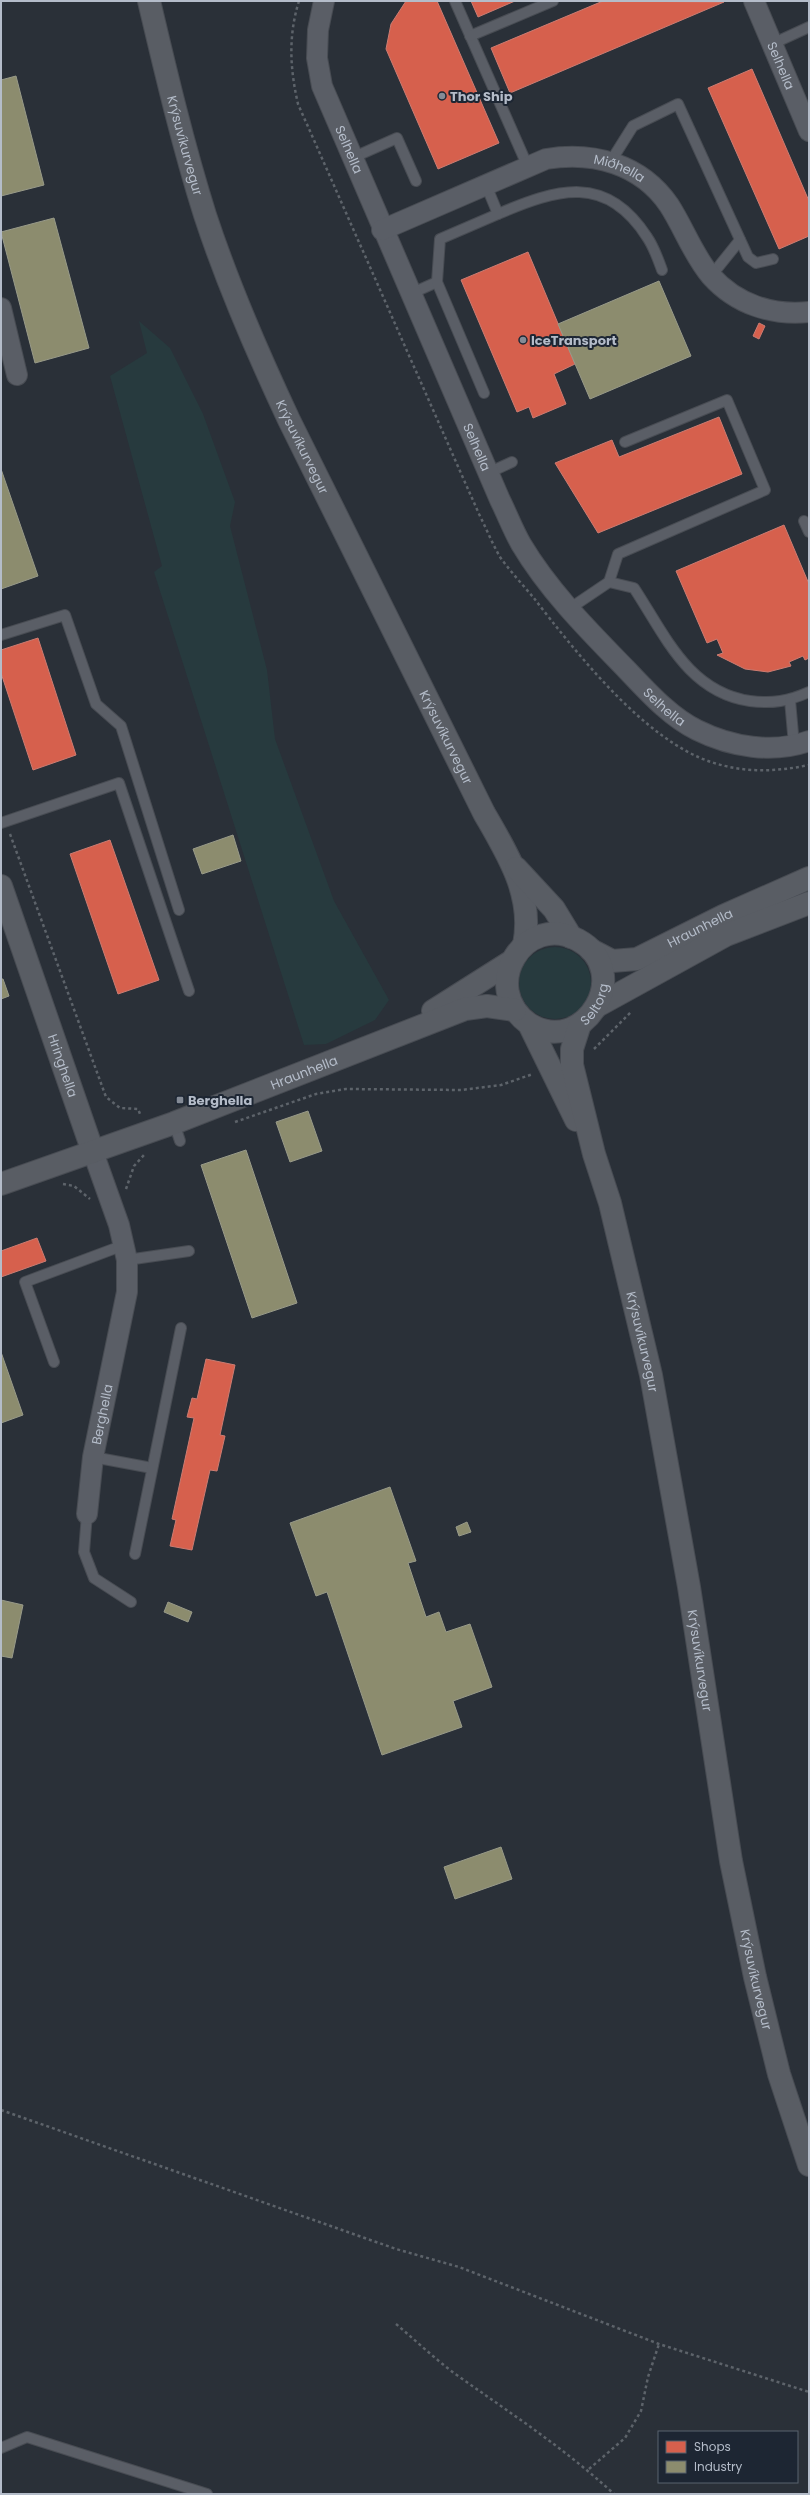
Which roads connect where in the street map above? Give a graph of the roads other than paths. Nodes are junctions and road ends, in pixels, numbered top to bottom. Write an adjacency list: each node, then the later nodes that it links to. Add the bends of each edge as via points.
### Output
1 (149, 1): 39 (main road, Krýsuvíkurvegur, via 173,100 206,217 262,361 484,813)
2 (324, 1): 10 (street, Selhella, via 318,30 317,58 322,86)
3 (455, 1): 7 (lane)
4 (553, 1): 7 (lane)
5 (754, 1): 8 (street, Selhella)
6 (809, 27): 8 (lane)
7 (470, 36): 12 (lane)
8 (772, 44): 9 (street, Selhella)
9 (809, 131)
10 (352, 158): 13 (lane, via 397,138); 16 (street, Selhella)
11 (611, 161): 12 (street, Miðhella, via 562,156 546,159); 17 (lane, via 633,126 678,104); 20 (street, Miðhella, via 640,176 660,195)
12 (528, 167): 14 (street, Miðhella)
13 (416, 180)
14 (486, 185): 15 (lane); 16 (street, Miðhella)
15 (498, 214): 19 (lane, via 533,199 558,192 581,191 601,195 619,207 648,237); 21 (lane, via 440,239)
16 (382, 230): 22 (street, Selhella)
17 (740, 240): 18 (lane, via 748,257 756,263); 20 (lane)
18 (773, 259)
19 (662, 270)
20 (711, 276): 24 (street, Miðhella, via 735,297 749,304 781,313)
21 (438, 282): 22 (lane); 26 (lane)
22 (410, 294): 29 (street, Selhella)
23 (1, 308): 25 (street)
24 (809, 312)
25 (17, 375)
26 (484, 393)
27 (625, 442): 32 (lane, via 727,400 764,490 618,554)
28 (512, 462): 29 (lane)
29 (488, 473): 33 (street, Selhella, via 521,544 548,584)
30 (804, 521): 31 (lane)
31 (809, 532)
32 (610, 582): 33 (lane); 36 (lane, via 634,588 686,667 707,686 732,698 760,702)
33 (569, 609): 37 (street, Selhella, via 669,710 696,730 730,743 766,748)
34 (1, 635): 43 (lane, via 65,615 96,704 121,726)
35 (809, 692): 36 (lane)
36 (790, 700): 37 (lane)
37 (802, 743)
38 (3, 822): 47 (lane, via 119,783)
39 (516, 868): 44 (main road, Krýsuvíkurvegur, via 554,909); 46 (main road, Krýsuvíkurvegur, via 527,926)
40 (809, 878): 45 (main road, Hraunhella, via 723,916 637,959 612,961)
41 (1, 886): 52 (main road, Hringhella)
42 (809, 904): 48 (main road, Hraunhella, via 726,934)
43 (180, 910)
44 (571, 937): 45 (main road, Seltorg); 46 (main road, Seltorg, via 547,935)
45 (591, 950): 48 (main road, Seltorg, via 603,978 603,990)
46 (518, 953): 49 (main road, via 506,987); 51 (main road, Hraunhella)
47 (189, 991)
48 (597, 1006): 50 (main road, Seltorg)
49 (522, 1017): 50 (main road, Seltorg, via 541,1029 554,1031); 51 (main road, Hraunhella, via 476,1006); 53 (main road, Krýsuvíkurvegur)
50 (580, 1024): 53 (main road, Krýsuvíkurvegur, via 574,1039 572,1061)
51 (380, 1043): 52 (main road, Hraunhella, via 177,1132)
52 (93, 1152): 54 (main road); 56 (street, Berghella)
53 (594, 1154): 64 (main road, Krýsuvíkurvegur, via 623,1253 657,1404 690,1586 731,1861 755,1977 779,2074)
54 (1, 1184)
55 (189, 1251): 56 (lane)
56 (126, 1252): 58 (lane, via 25,1282); 59 (street, Berghella, via 126,1292)
57 (181, 1328): 60 (lane)
58 (54, 1362)
59 (94, 1457): 60 (lane); 61 (street, Berghella)
60 (152, 1468): 62 (lane)
61 (86, 1514): 63 (lane, via 84,1552 94,1578)
62 (134, 1554)
63 (131, 1602)
64 (809, 2165)
65 (1, 2448): 66 (lane, via 27,2437)
66 (206, 2494)

